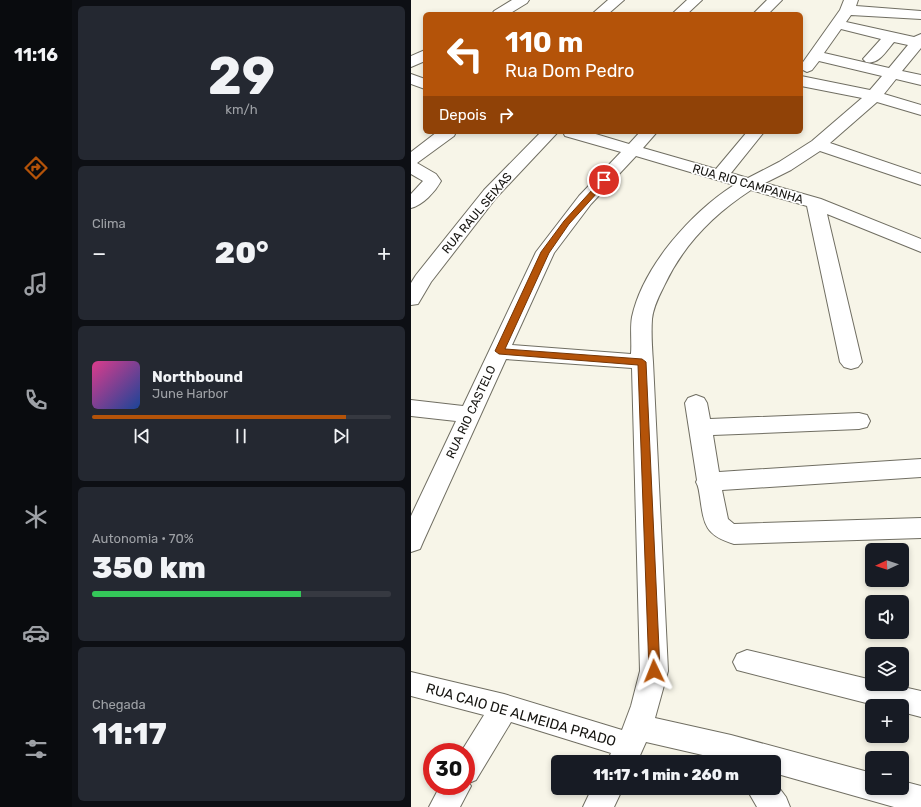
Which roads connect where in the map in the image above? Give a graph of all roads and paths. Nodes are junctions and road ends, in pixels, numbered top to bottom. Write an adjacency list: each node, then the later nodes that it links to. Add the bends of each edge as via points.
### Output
1 (522, 0): 6 (street)
2 (617, 0): 7 (street)
3 (695, 0): 8 (street)
4 (775, 0): 9 (street)
5 (849, 5): 10 (street); 11 (street)
6 (502, 12)
7 (602, 12)
8 (681, 12)
9 (762, 12)
10 (921, 15)
11 (837, 24): 12 (street); 15 (street)
12 (891, 37): 13 (street); 16 (street)
13 (920, 41): 19 (street)
14 (423, 55): 17 (street)
15 (815, 56): 18 (street); 19 (street)
16 (871, 59)
17 (411, 62)
18 (803, 71)
19 (892, 73): 21 (street); 24 (street)
20 (411, 79): 23 (street)
21 (921, 80)
22 (803, 81): 24 (street)
23 (423, 83)
24 (874, 96): 25 (street); 31 (street)
25 (921, 110)
26 (445, 134): 33 (street)
27 (548, 134): 41 (street, RUA RAUL SEIXAS, via 490,194)
28 (578, 134): 32 (street, RUA RIO CAMPANHA)
29 (647, 134): 32 (street, RUA RIO CASTELO)
30 (755, 134): 35 (street)
31 (818, 145): 36 (street); 37 (street, via 769,175)
32 (632, 150): 35 (street, RUA RIO CAMPANHA); 43 (street, RUA RIO CASTELO, via 585,200 545,252)
33 (411, 160)
34 (411, 167): 38 (street, via 432,181)
35 (719, 176): 37 (street, RUA RIO CAMPANHA)
36 (921, 180)
37 (748, 184): 39 (street, RUA RIO CAMPANHA); 44 (street, via 702,219 680,243 664,266 642,318)
38 (411, 203)
39 (815, 203): 40 (street, RUA RIO CAMPANHA); 45 (street)
40 (921, 246)
41 (417, 277): 42 (street, RUA RAUL SEIXAS)
42 (411, 299)
43 (499, 351): 44 (street); 48 (street, RUA RIO CASTELO)
44 (642, 362): 59 (street, via 654,671 649,697)
45 (851, 362)
46 (696, 403): 50 (street)
47 (411, 408): 48 (street)
48 (470, 414): 54 (street, RUA RIO CASTELO)
49 (859, 421): 50 (street)
50 (700, 427): 52 (street)
51 (921, 468): 52 (street)
52 (708, 482): 53 (street, via 716,522 719,527 734,534)
53 (921, 528)
54 (411, 542)
55 (747, 662): 57 (street)
56 (411, 684): 58 (street, RUA CAIO DE ALMEIDA PRADO)
57 (921, 704)
58 (504, 707): 59 (street, RUA CAIO DE ALMEIDA PRADO); 60 (street)
59 (630, 745): 61 (street, RUA CAIO DE ALMEIDA PRADO)
60 (475, 755)
61 (736, 755)
62 (781, 766): 63 (street, RUA CAIO DE ALMEIDA PRADO)
63 (865, 785)
64 (451, 795): 69 (street)
65 (604, 795): 70 (street)
66 (766, 795): 71 (street)
67 (902, 795): 68 (street)
68 (921, 800)
69 (444, 807)
70 (598, 807)
71 (775, 807)

